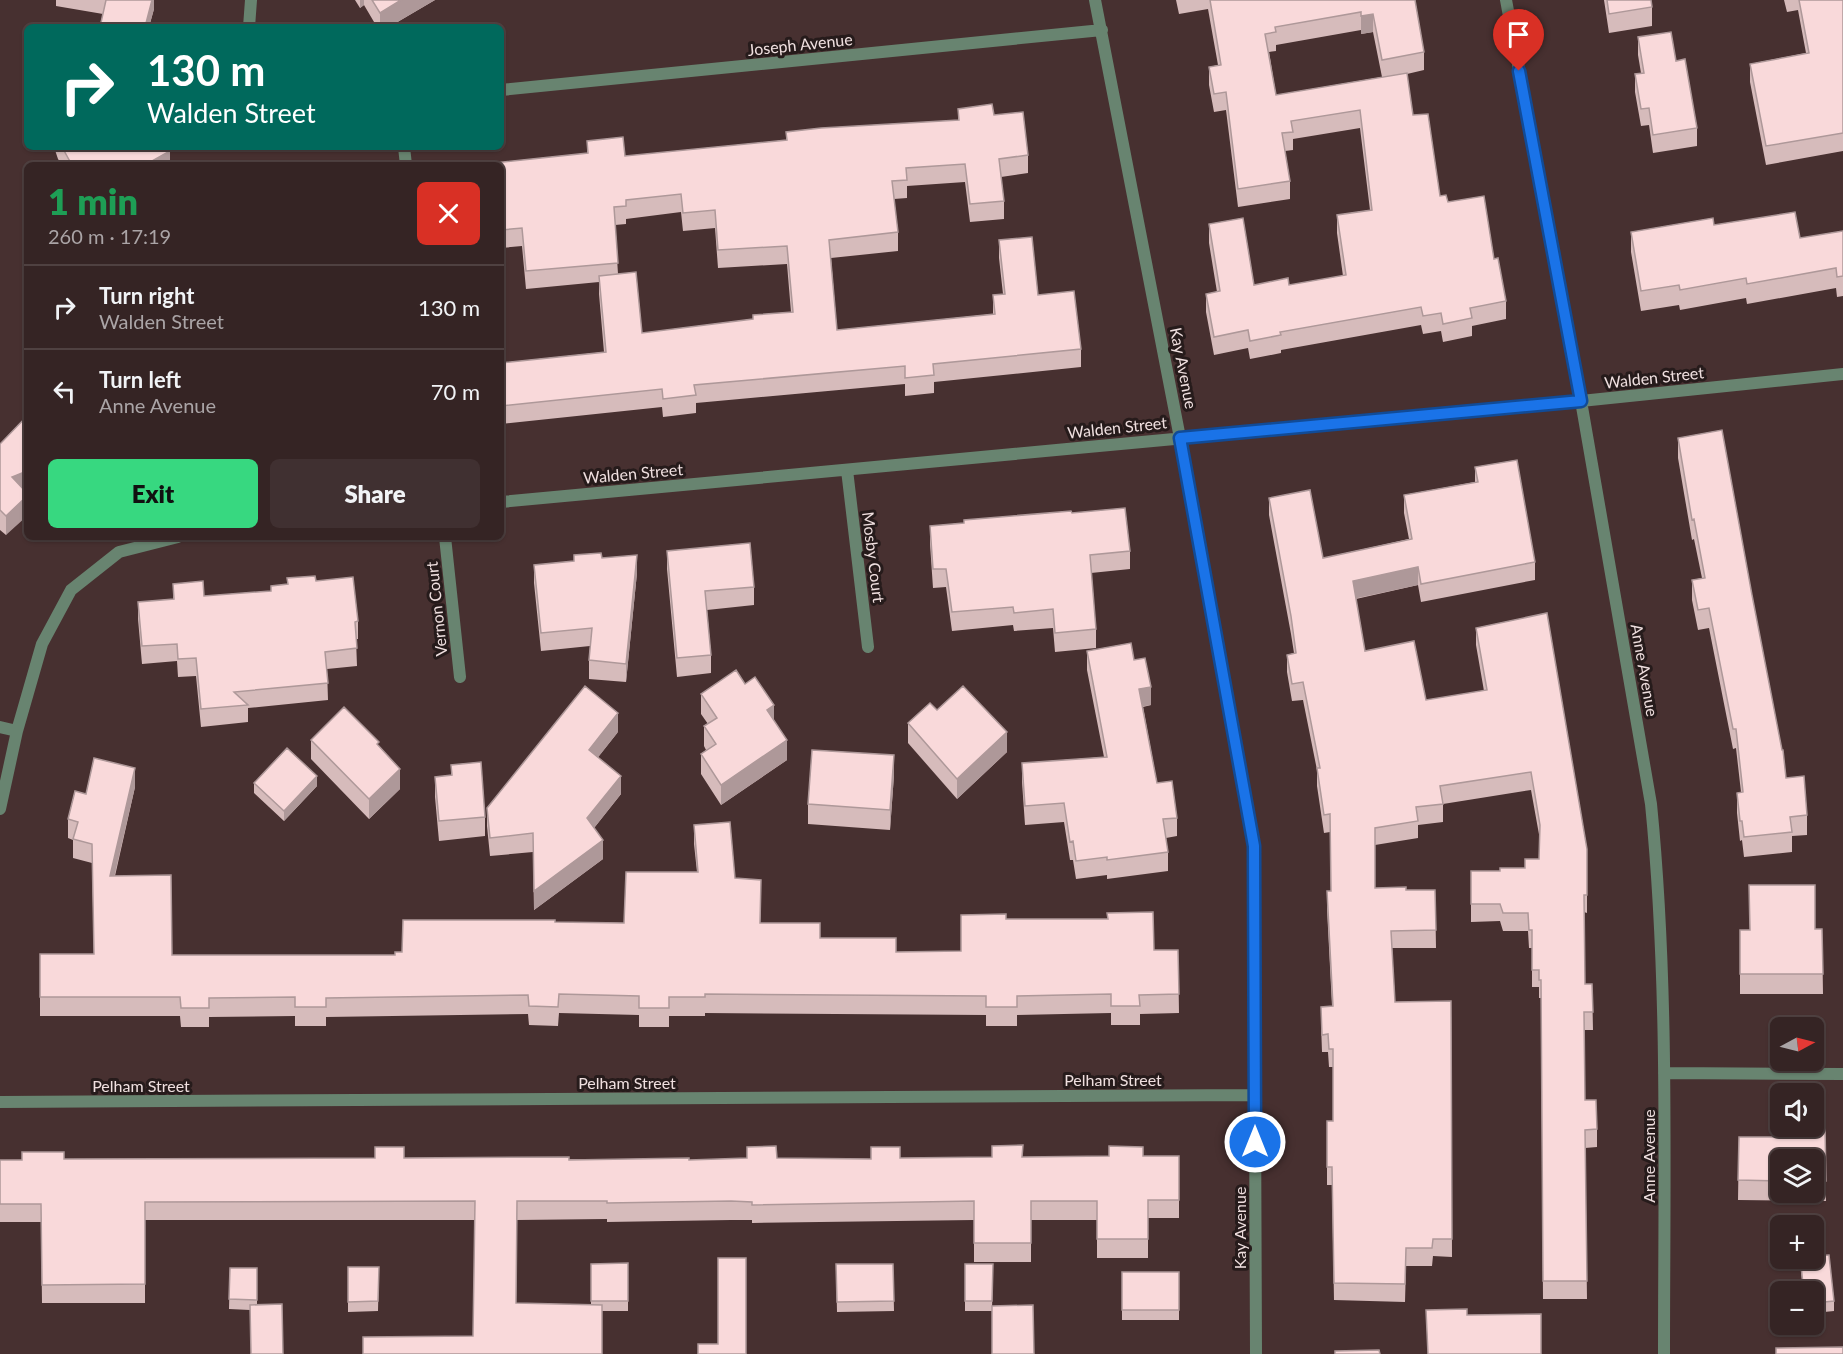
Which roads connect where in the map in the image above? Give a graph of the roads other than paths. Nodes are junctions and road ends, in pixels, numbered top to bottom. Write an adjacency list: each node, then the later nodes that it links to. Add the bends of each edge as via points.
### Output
1 (251, 0): 4 (street)
2 (1095, 0): 5 (street, Kay Avenue)
3 (1506, 0): 8 (street, Anne Avenue)
4 (249, 24)
5 (1102, 30): 6 (street, Joseph Avenue); 9 (street, Kay Avenue)
6 (504, 90)
7 (1843, 374): 8 (street, Walden Street)
8 (1581, 401): 9 (street, Walden Street); 19 (street, Anne Avenue, via 1651,804)
9 (1180, 438): 10 (street, Walden Street); 21 (street, Kay Avenue, via 1254,846)
10 (847, 470): 11 (street, Walden Street); 14 (street, Mosby Court)
11 (504, 502)
12 (166, 540): 17 (street, via 119,552 71,590 42,644)
13 (445, 540): 15 (street, Vernon Court)
14 (868, 647)
15 (460, 677)
16 (0, 727): 17 (street)
17 (17, 731): 18 (street)
18 (0, 809)
19 (1664, 1073): 20 (street); 24 (street, Anne Avenue)
20 (1843, 1074)
21 (1255, 1095): 22 (street, Pelham Street); 23 (street, Kay Avenue)
22 (0, 1102)
23 (1256, 1354)
24 (1664, 1354)

